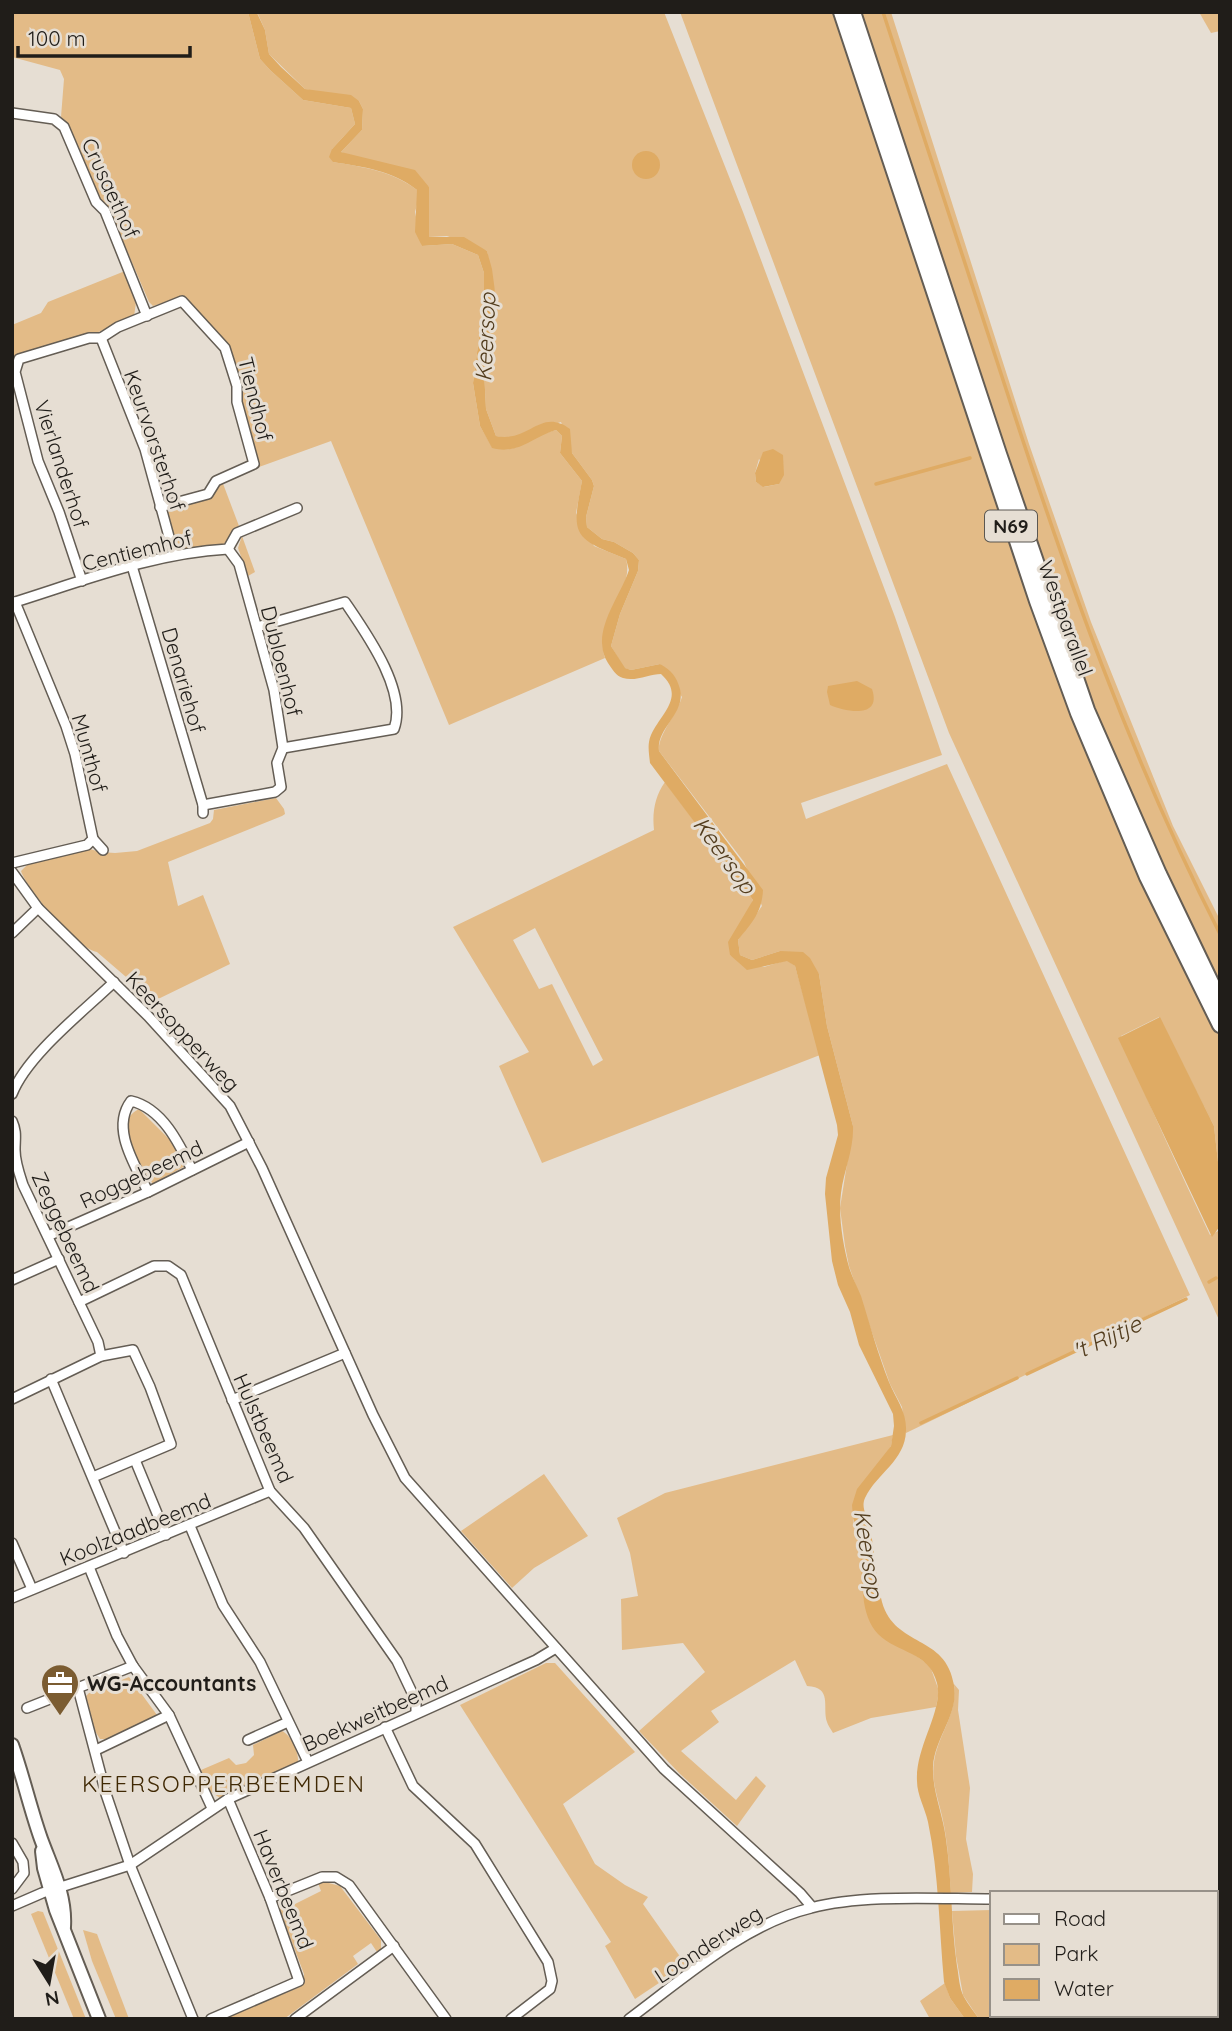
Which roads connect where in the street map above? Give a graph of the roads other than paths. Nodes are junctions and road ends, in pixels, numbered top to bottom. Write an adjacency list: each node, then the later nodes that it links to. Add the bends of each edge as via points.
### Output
1 (841, 12): 24 (main road, Westparallel / N69, via 1077,713 1147,877)
2 (853, 12): 23 (main road, Westparallel / N69, via 1087,710 1158,874)
3 (12, 113): 4 (street, Crusaethof, via 54,119 64,127)
4 (146, 316): 5 (street, Tiendhof); 6 (street, Tiendhof, via 182,301 225,348 254,464 216,481 208,494)
5 (101, 338): 6 (street, Keurvorsterhof, via 145,449); 11 (street, Vierlanderhof, via 19,359 15,372 38,461)
6 (160, 508): 9 (street, Keurvorsterhof)
7 (297, 508): 8 (street, via 237,533)
8 (228, 550): 9 (street, Centiemhof); 13 (street, Dubloenhof, via 239,564)
9 (174, 555): 10 (street, Centiemhof)
10 (132, 566): 11 (street, Centiemhof); 15 (street, Denariehof)
11 (82, 581): 12 (street, Centiemhof)
12 (14, 602): 16 (street, Munthof, via 66,726)
13 (257, 627): 14 (street, Dubloenhof); 14 (street, via 345,602 389,673 397,721 394,729)
14 (283, 748): 15 (street, Dubloenhof, via 277,763 281,787 275,792)
15 (203, 809)
16 (93, 839): 17 (street); 18 (street, via 86,845)
17 (103, 850)
18 (12, 863)
19 (12, 872): 20 (street, Keersopperweg)
20 (38, 908): 21 (street); 22 (street, Keersopperweg)
21 (12, 933)
22 (114, 982): 25 (street, via 49,1044); 27 (street, Keersopperweg, via 230,1106)
23 (1220, 1001)
24 (1220, 1025)
25 (12, 1094)
26 (12, 1121): 30 (street, Zeggebeemd, via 17,1132 17,1169)
27 (249, 1142): 28 (street, Roggebeemd); 34 (street, Keersopperweg)
28 (192, 1170): 29 (street, Roggebeemd); 29 (street, via 176,1136 145,1105 131,1101 125,1108 123,1139)
29 (148, 1192): 30 (street, Roggebeemd)
30 (48, 1236): 31 (street, Zeggebeemd)
31 (59, 1259): 32 (street); 33 (street, Zeggebeemd)
32 (12, 1280)
33 (79, 1302): 35 (street, Zeggebeemd); 38 (street, Hulstbeemd, via 154,1266 168,1266 181,1275)
34 (345, 1353): 38 (street); 49 (street, via 405,1478)
35 (101, 1356): 36 (street); 39 (street, via 133,1350 172,1444)
36 (51, 1379): 37 (street); 40 (street)
37 (12, 1399)
38 (232, 1400): 41 (street, Hulstbeemd)
39 (135, 1460): 40 (street); 43 (street)
40 (93, 1477): 45 (street)
41 (270, 1491): 42 (street, Koolzaadbeemd); 53 (street, Hulstbeemd, via 304,1528 397,1661 416,1702)
42 (190, 1526): 43 (street, Koolzaadbeemd); 55 (street, via 223,1605 260,1662)
43 (166, 1535): 45 (street, Koolzaadbeemd)
44 (12, 1543): 47 (street)
45 (124, 1553): 46 (street, Koolzaadbeemd)
46 (89, 1567): 47 (street, Koolzaadbeemd); 50 (street)
47 (32, 1589): 48 (street, Koolzaadbeemd)
48 (12, 1598)
49 (556, 1647): 53 (street, Boekweitbeemd); 70 (street, via 664,1769)
50 (133, 1666): 51 (street); 54 (street)
51 (78, 1688): 52 (street); 59 (street)
52 (27, 1708)
53 (416, 1713): 56 (street, Boekweitbeemd)
54 (169, 1715): 59 (street); 62 (street)
55 (288, 1722): 57 (street); 60 (street)
56 (384, 1727): 60 (street, Boekweitbeemd); 77 (street, via 414,1786 475,1844 548,1962 550,1989)
57 (248, 1740)
58 (12, 1745): 66 (street, via 41,1839 44,1868)
59 (96, 1749): 64 (street)
60 (308, 1762): 61 (street, Boekweitbeemd)
61 (228, 1799): 62 (street, Boekweitbeemd); 67 (street, Haverbeemd)
62 (212, 1808): 64 (street, Boekweitbeemd)
63 (12, 1843): 65 (street, via 23,1861 24,1873)
64 (130, 1865): 66 (street, Boekweitbeemd); 73 (street)
65 (12, 1889)
66 (55, 1889): 69 (street, Boekweitbeemd); 72 (street, via 64,1927)
67 (270, 1898): 71 (street, via 322,1877 336,1877 349,1885); 74 (street, Haverbeemd, via 299,1981)
68 (990, 1899): 70 (street, via 853,1901)
69 (13, 1904)
70 (811, 1907): 78 (street, Loonderweg, via 748,1934)
71 (394, 1946): 75 (street); 76 (street)
72 (99, 2019)
73 (193, 2019)
74 (211, 2019)
75 (295, 2019)
76 (446, 2019)
77 (511, 2019)
78 (629, 2019)

